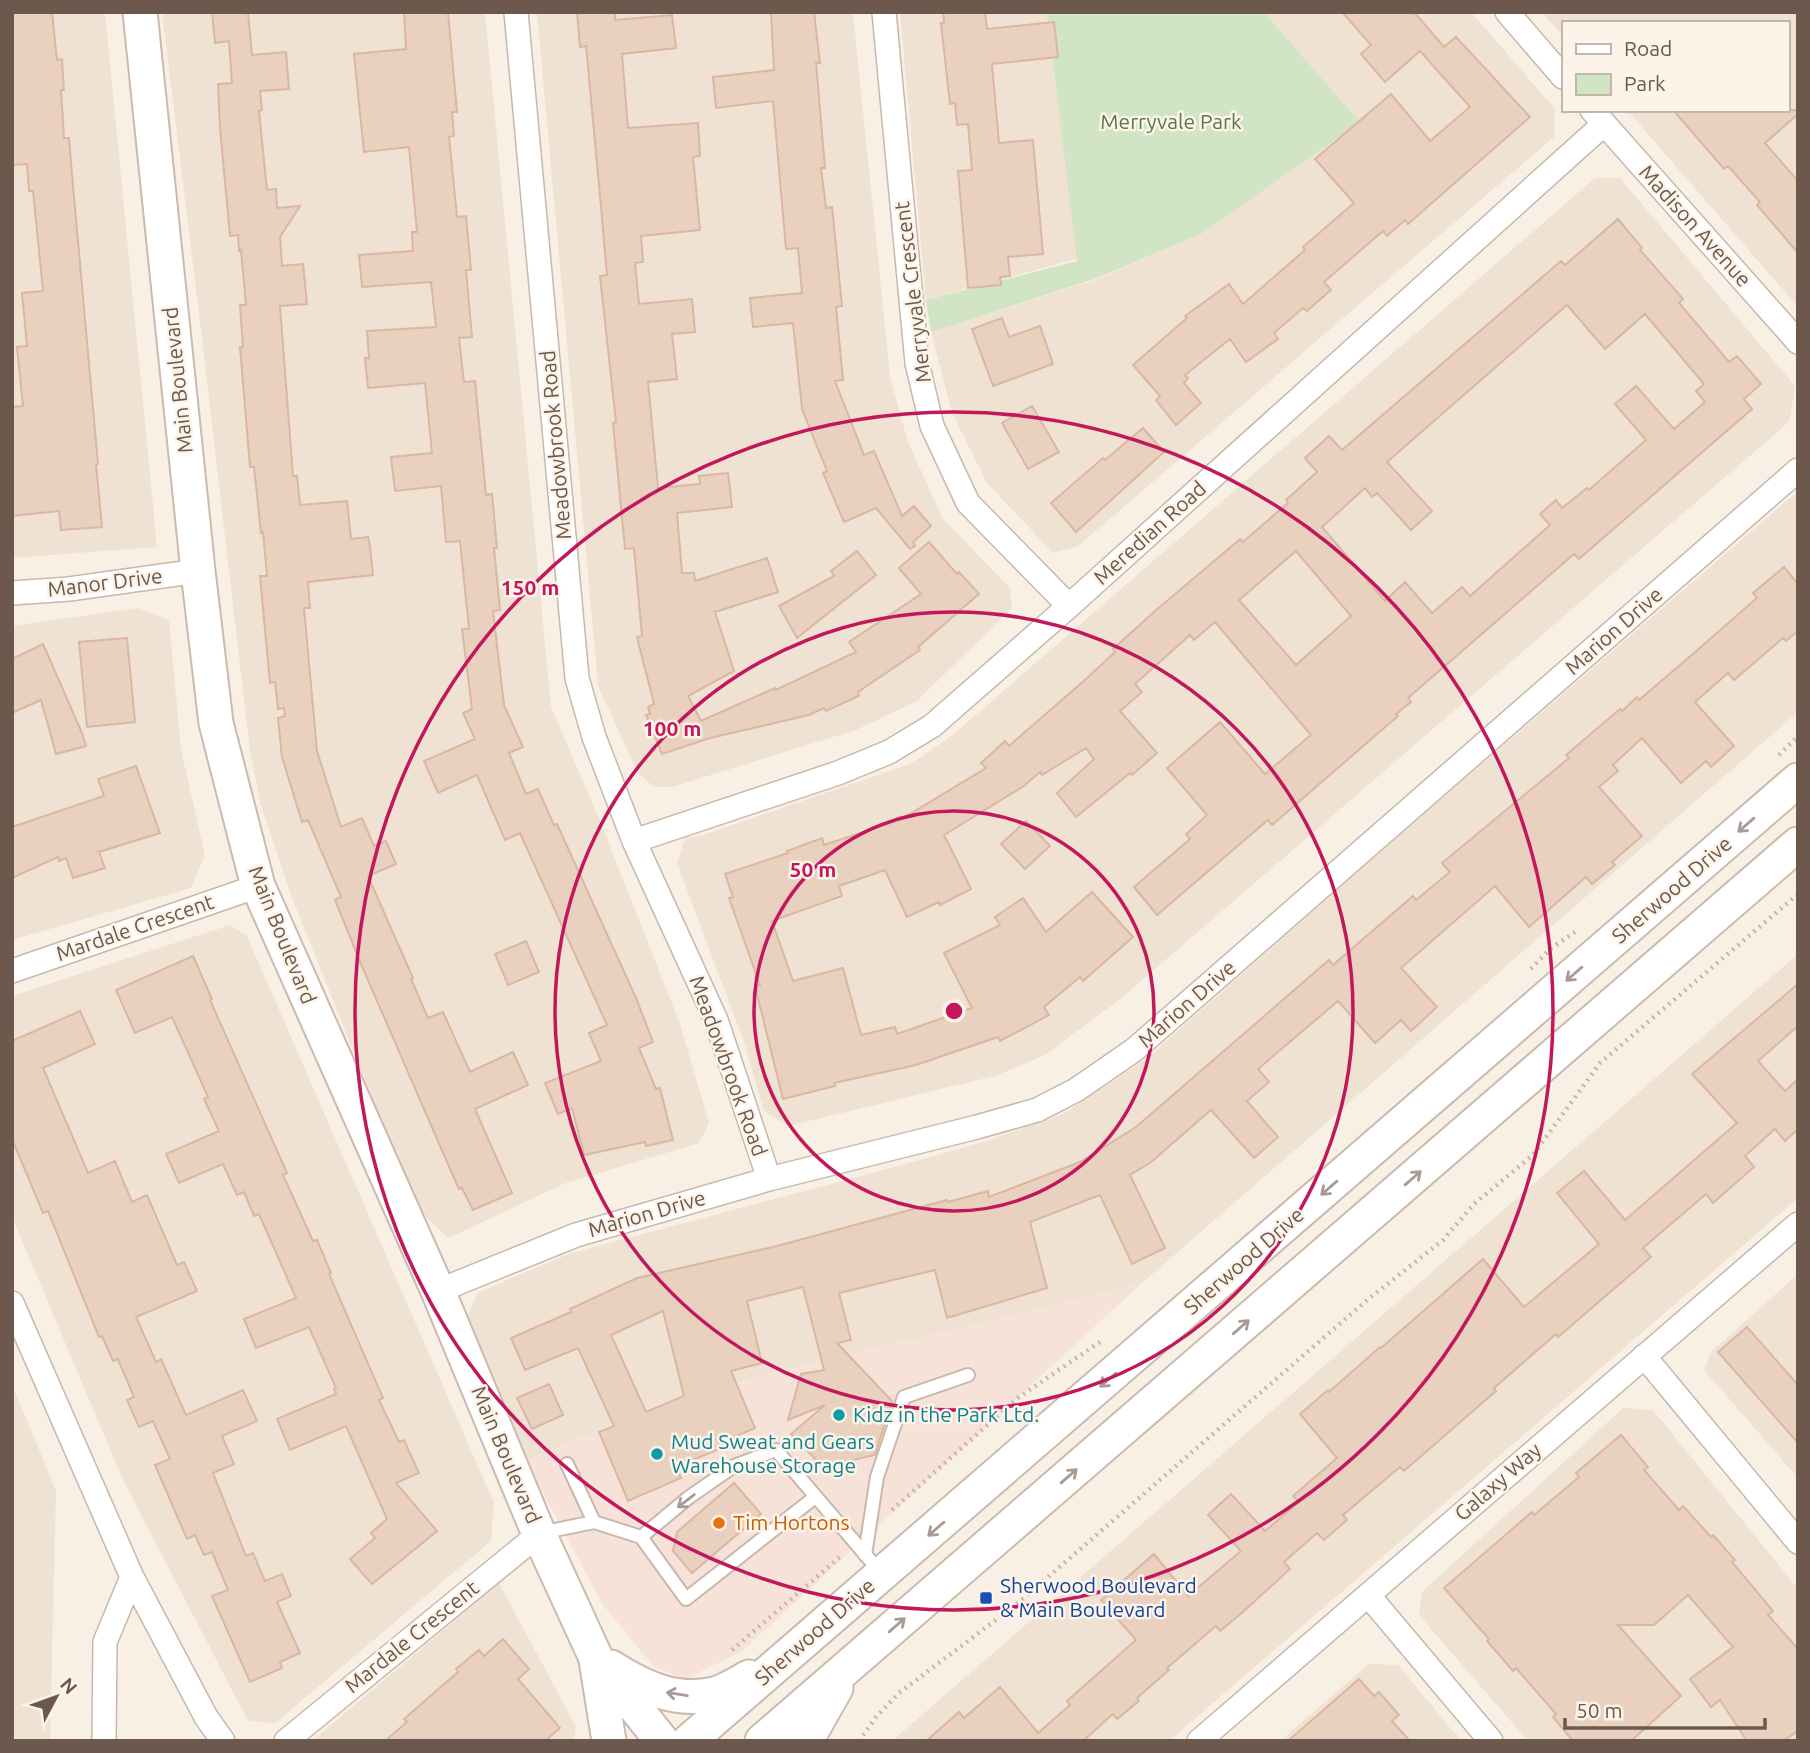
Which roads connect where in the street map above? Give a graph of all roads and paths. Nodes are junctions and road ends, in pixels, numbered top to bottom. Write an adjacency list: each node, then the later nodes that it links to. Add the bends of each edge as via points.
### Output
1 (140, 12): 9 (main road, Main Boulevard)
2 (516, 12): 13 (street, Meadowbrook Road, via 577,678)
3 (884, 12): 11 (street, Merryvale Crescent, via 917,363 932,426 968,503)
4 (1507, 12): 5 (street)
5 (1562, 76)
6 (1598, 117): 7 (street, Madison Avenue); 11 (street, Meredian Road)
7 (1798, 342)
8 (1798, 470): 18 (street, Marion Drive, via 1134,1050 1086,1084 1037,1110)
9 (198, 571): 10 (street, Manor Drive); 15 (main road, Main Boulevard, via 216,723)
10 (12, 593)
11 (1069, 606): 13 (street, Meredian Road, via 932,726 889,752)
12 (1798, 780): 31 (main road, Sherwood Drive, one-way to 31)
13 (634, 841): 18 (street, Meadowbrook Road, via 716,1020)
14 (1798, 844): 37 (main road, one-way to 14)
15 (258, 886): 17 (street, Mardale Crescent); 20 (main road, Main Boulevard)
16 (1798, 894): 46 (path, via 1600,1063 1533,1155 1474,1204 1443,1240 1366,1301 1017,1604 899,1693)
17 (12, 971)
18 (769, 1179): 20 (street, Marion Drive, via 576,1235)
19 (1798, 1224): 22 (street, Galaxy Way)
20 (438, 1291): 27 (main road, Main Boulevard)
21 (12, 1303): 32 (street)
22 (1644, 1356): 29 (street); 33 (street, Galaxy Way)
23 (968, 1375): 31 (lane, via 904,1397 877,1478)
24 (567, 1464): 26 (lane)
25 (816, 1497): 28 (lane, one-way to 28, via 776,1450 734,1466); 28 (lane, via 686,1599); 31 (lane)
26 (594, 1522): 27 (lane); 28 (lane)
27 (539, 1534): 35 (main road, Main Boulevard); 40 (street, Mardale Crescent)
28 (641, 1537)
29 (1798, 1542)
30 (839, 1558): 34 (path)
31 (874, 1565): 36 (main road, Sherwood Drive)
32 (132, 1577): 38 (street, via 105,1642); 39 (street)
33 (1368, 1595): 47 (street, Galaxy Way); 48 (street)
34 (724, 1655)
35 (596, 1658): 36 (main road, one-way to 35, via 715,1694 686,1697 638,1685); 41 (main road); 42 (main road, Main Boulevard)
36 (785, 1658): 43 (main road, Sherwood Drive)
37 (846, 1670): 44 (main road); 45 (main road)
38 (104, 1741)
39 (223, 1741)
40 (286, 1741)
41 (609, 1741)
42 (662, 1741)
43 (689, 1741)
44 (762, 1741)
45 (806, 1741)
46 (859, 1741)
47 (1199, 1741)
48 (1491, 1741)

